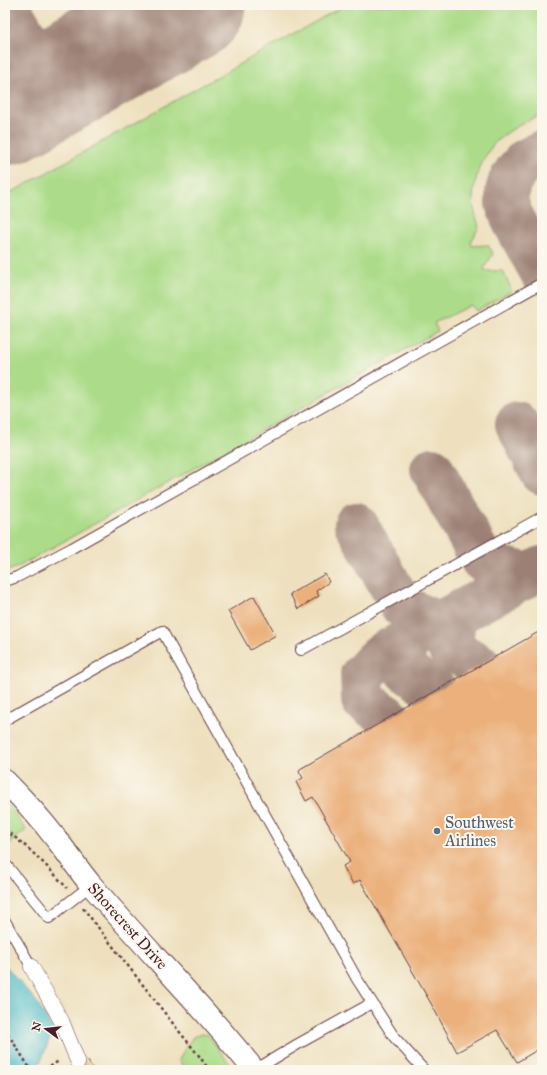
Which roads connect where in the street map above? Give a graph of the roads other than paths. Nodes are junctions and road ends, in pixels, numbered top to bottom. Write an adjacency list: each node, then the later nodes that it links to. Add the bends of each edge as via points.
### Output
1 (542, 283): 3 (lane, via 72,548)
2 (542, 517): 4 (lane)
3 (5, 581)
4 (301, 650)
5 (5, 720): 11 (lane, via 162,631)
6 (5, 781): 8 (street, Shorecrest Drive, via 28,804 57,841)
7 (5, 867): 8 (lane, via 7,866 49,918)
8 (83, 891): 13 (street, Shorecrest Drive, via 199,1006)
9 (5, 921): 10 (lane)
10 (32, 966): 12 (street, via 62,1022)
11 (372, 1003): 13 (lane); 14 (lane, via 394,1038)
12 (78, 1062)
13 (255, 1070)
14 (424, 1070)

